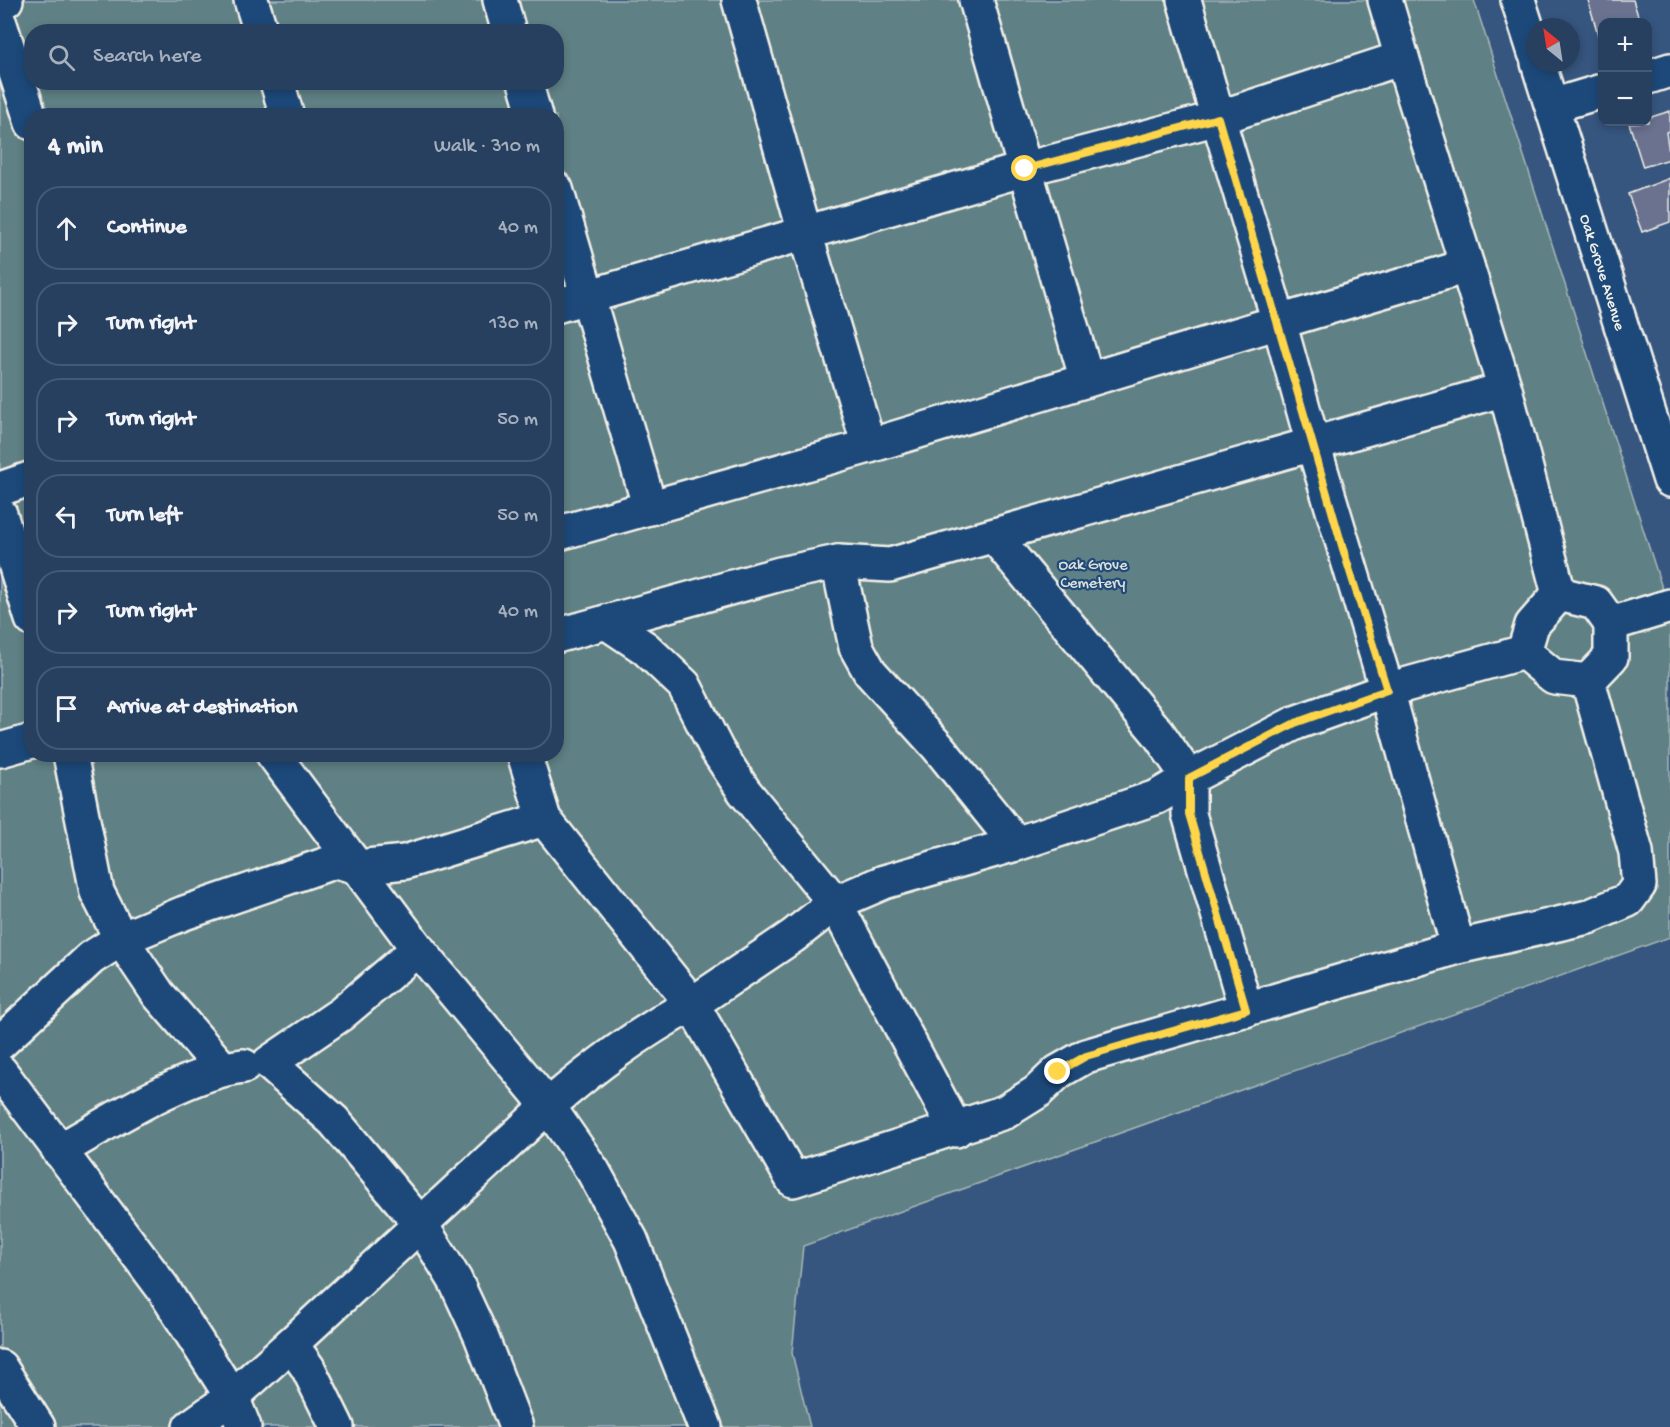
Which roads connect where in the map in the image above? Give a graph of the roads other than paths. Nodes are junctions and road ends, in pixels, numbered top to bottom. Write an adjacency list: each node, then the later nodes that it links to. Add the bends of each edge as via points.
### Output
1 (6, 0): 9 (street)
2 (251, 0): 11 (street)
3 (500, 0): 12 (street)
4 (739, 0): 28 (street)
5 (975, 0): 26 (street)
6 (1184, 0): 25 (street)
7 (1386, 0): 14 (street)
8 (1518, 0): 13 (street)
9 (0, 2)
10 (0, 24): 22 (street)
11 (258, 24)
12 (507, 24)
13 (1526, 25)
14 (1402, 58): 25 (street); 29 (street)
15 (1670, 70): 17 (street)
16 (1541, 72): 21 (street, Oak Grove Avenue)
17 (1652, 75)
18 (279, 90): 23 (street)
19 (527, 90): 24 (street)
20 (1598, 92): 21 (street)
21 (1552, 106): 37 (street, Oak Grove Avenue)
22 (27, 108)
23 (285, 108)
24 (533, 108)
25 (1218, 118): 26 (street); 32 (street)
26 (1025, 169): 28 (street); 33 (street)
27 (564, 215): 30 (street)
28 (805, 233): 30 (street); 36 (street)
29 (1467, 266): 32 (street); 34 (street)
30 (589, 297): 31 (street); 40 (street)
31 (564, 304)
32 (1279, 322): 33 (street); 35 (street)
33 (1087, 380): 36 (street)
34 (1505, 390): 35 (street); 46 (street)
35 (1313, 444): 43 (street); 53 (street)
36 (869, 446): 40 (street)
37 (1670, 480)
38 (24, 481): 39 (street)
39 (0, 489)
40 (650, 508): 42 (street)
41 (0, 514): 45 (street)
42 (564, 532)
43 (995, 537): 44 (street, via 890,565); 59 (street, via 1158,733)
44 (838, 562): 48 (street); 61 (street, via 856,647 870,672 938,747)
45 (24, 593)
46 (1559, 594): 49 (street, via 1596,603); 51 (street, via 1532,625)
47 (1670, 606): 49 (street)
48 (606, 622): 50 (street); 63 (street, via 645,648 684,685 717,750 744,791)
49 (1611, 624): 52 (street, via 1611,657)
50 (564, 634)
51 (1524, 652): 52 (street, via 1554,677); 53 (street)
52 (1588, 681): 65 (street, via 1636,852 1639,885 1628,900 1588,916)
53 (1387, 690): 59 (street, via 1295,723); 65 (street)
54 (24, 743): 55 (street)
55 (0, 750)
56 (72, 762): 64 (street, via 97,892)
57 (279, 762): 62 (street)
58 (526, 762): 60 (street)
59 (1189, 778): 61 (street, via 1157,797); 68 (street, via 1189,814)
60 (544, 819): 62 (street, via 405,862); 67 (street)
61 (1016, 843): 63 (street, via 884,882)
62 (358, 867): 64 (street, via 336,861); 66 (street)
63 (835, 903): 67 (street); 74 (street)
64 (121, 939): 69 (street, via 91,958); 71 (street, via 158,994)
65 (1458, 947): 68 (street)
66 (418, 949): 70 (street, via 341,1014); 73 (street)
67 (692, 1004): 73 (street, via 605,1057); 74 (street, via 793,1180)
68 (1246, 1010): 74 (street, via 1086,1056 1005,1112)
69 (0, 1044)
70 (269, 1063): 71 (street); 76 (street, via 334,1121)
71 (222, 1068): 75 (street, via 135,1107)
72 (0, 1071): 75 (street)
73 (548, 1106): 76 (street); 85 (street, via 593,1171 631,1240)
74 (956, 1130)
75 (59, 1151): 79 (street, via 162,1287)
76 (421, 1225): 77 (street); 84 (street, via 455,1280)
77 (291, 1344): 79 (street); 83 (street, via 308,1368)
78 (0, 1367): 80 (street)
79 (232, 1397): 81 (street); 82 (street)
80 (38, 1427)
81 (190, 1427)
82 (244, 1427)
83 (337, 1427)
84 (516, 1427)
85 (705, 1427)

